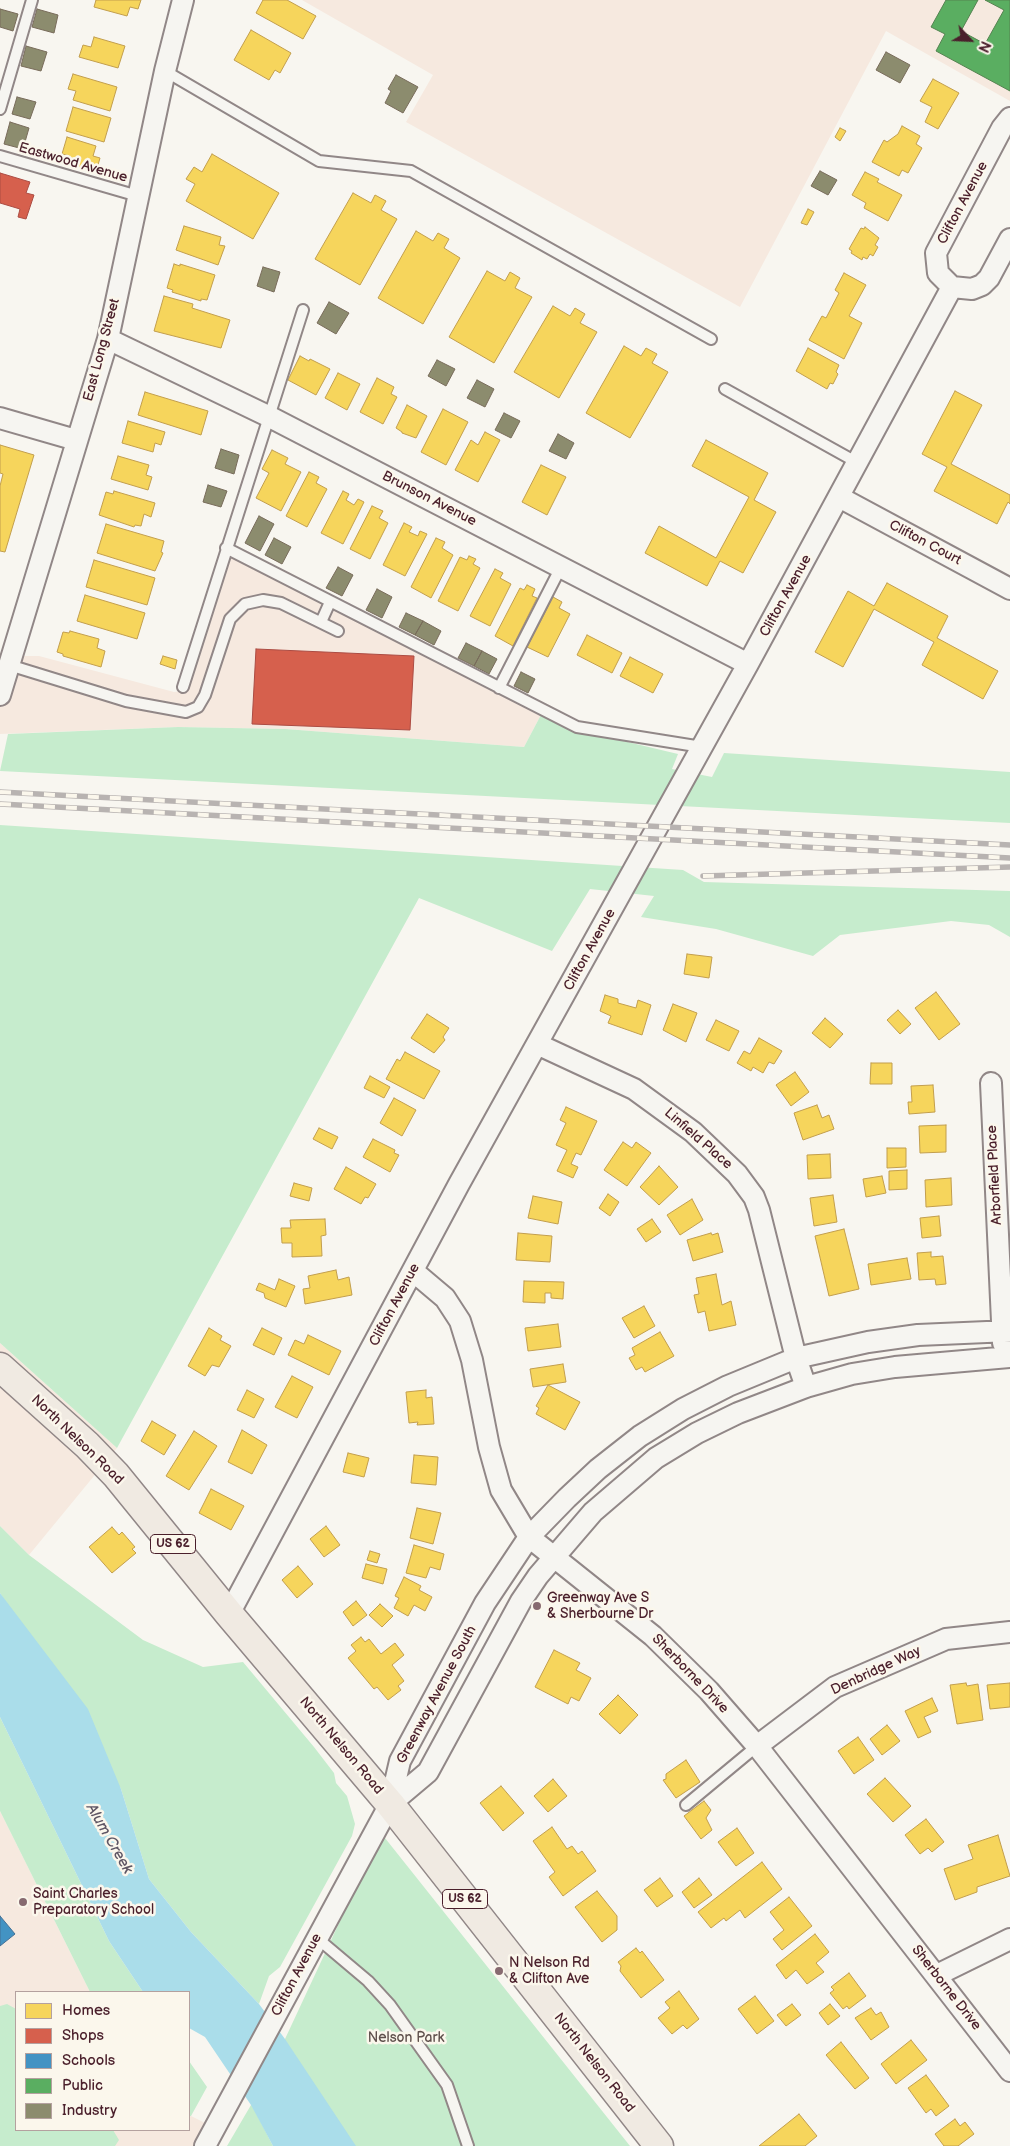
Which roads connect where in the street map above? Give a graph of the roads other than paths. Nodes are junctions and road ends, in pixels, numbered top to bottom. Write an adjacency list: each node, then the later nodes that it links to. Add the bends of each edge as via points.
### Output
1 (32, 0): 4 (lane)
2 (184, 0): 3 (street, East Long Street)
3 (164, 71): 7 (street, East Long Street); 12 (lane, via 319,161 411,171)
4 (0, 109)
5 (1010, 118): 9 (street, Clifton Avenue, via 936,253 938,273)
6 (0, 156): 7 (lane, Eastwood Avenue)
7 (138, 196): 11 (street, East Long Street)
8 (1010, 239): 9 (street, via 982,285 967,290)
9 (952, 287): 17 (street, Clifton Avenue)
10 (303, 310): 14 (lane)
11 (108, 339): 14 (street, Brunson Avenue); 16 (street, East Long Street)
12 (711, 339)
13 (725, 389): 17 (lane)
14 (268, 416): 19 (lane); 20 (street, Brunson Avenue)
15 (0, 418): 16 (street)
16 (76, 440): 25 (street, East Long Street)
17 (858, 463): 18 (street, Clifton Avenue)
18 (839, 497): 21 (street, Clifton Court); 26 (street, Clifton Avenue)
19 (226, 548): 22 (lane); 27 (lane)
20 (560, 567): 26 (street, Brunson Avenue); 28 (lane)
21 (1010, 589)
22 (330, 602): 23 (lane); 28 (lane)
23 (320, 622): 24 (lane); 25 (lane, via 280,603 263,600 245,604 230,619 202,701 198,707 186,712 126,701)
24 (338, 631)
25 (4, 664): 29 (street, East Long Street)
26 (748, 664): 30 (street, Clifton Avenue)
27 (182, 687)
28 (499, 688): 30 (lane, via 577,727)
29 (0, 696)
30 (702, 748): 31 (street, Clifton Avenue)
31 (537, 1044): 33 (street, Clifton Avenue); 36 (street, Linfield Place, via 634,1089 693,1132 737,1174 754,1197 759,1210)
32 (991, 1083): 34 (street, Arborfield Place)
33 (413, 1271): 39 (street, Sherborne Drive, via 445,1298 460,1321 501,1490); 41 (street, Clifton Avenue)
34 (1006, 1331): 35 (street, Arborfield Place); 36 (street, Greenway Avenue South, via 918,1335)
35 (1007, 1357): 38 (street, Greenway Avenue South, via 895,1367 852,1374)
36 (796, 1358): 38 (street, Linfield Place); 39 (street, Greenway Avenue South, via 728,1386 684,1408 640,1436 598,1469)
37 (0, 1367): 41 (main road, North Nelson Road / US 62, via 111,1470)
38 (806, 1387): 40 (street, Greenway Avenue South, via 738,1413 656,1458 593,1512)
39 (529, 1537): 40 (street, Sherborne Drive); 44 (street, Greenway Avenue South, via 485,1603 400,1761)
40 (553, 1557): 43 (street, Sherborne Drive, via 653,1636 709,1691); 44 (street, Greenway Avenue South, via 520,1601 428,1772)
41 (229, 1614): 44 (main road, North Nelson Road / US 62)
42 (1010, 1632): 43 (street, Denbridge Way, via 946,1639 835,1687)
43 (757, 1746): 45 (lane); 48 (street, Sherborne Drive)
44 (390, 1804): 46 (street, Clifton Avenue); 52 (main road, North Nelson Road / US 62)
45 (686, 1805)
46 (317, 1938): 50 (street, Clifton Avenue); 51 (lane, via 368,1981 390,2005 447,2085)
47 (1010, 1939): 48 (street)
48 (937, 1975): 49 (street, Sherborne Drive)
49 (1010, 2071)
50 (205, 2146)
51 (468, 2146)
52 (660, 2146)

